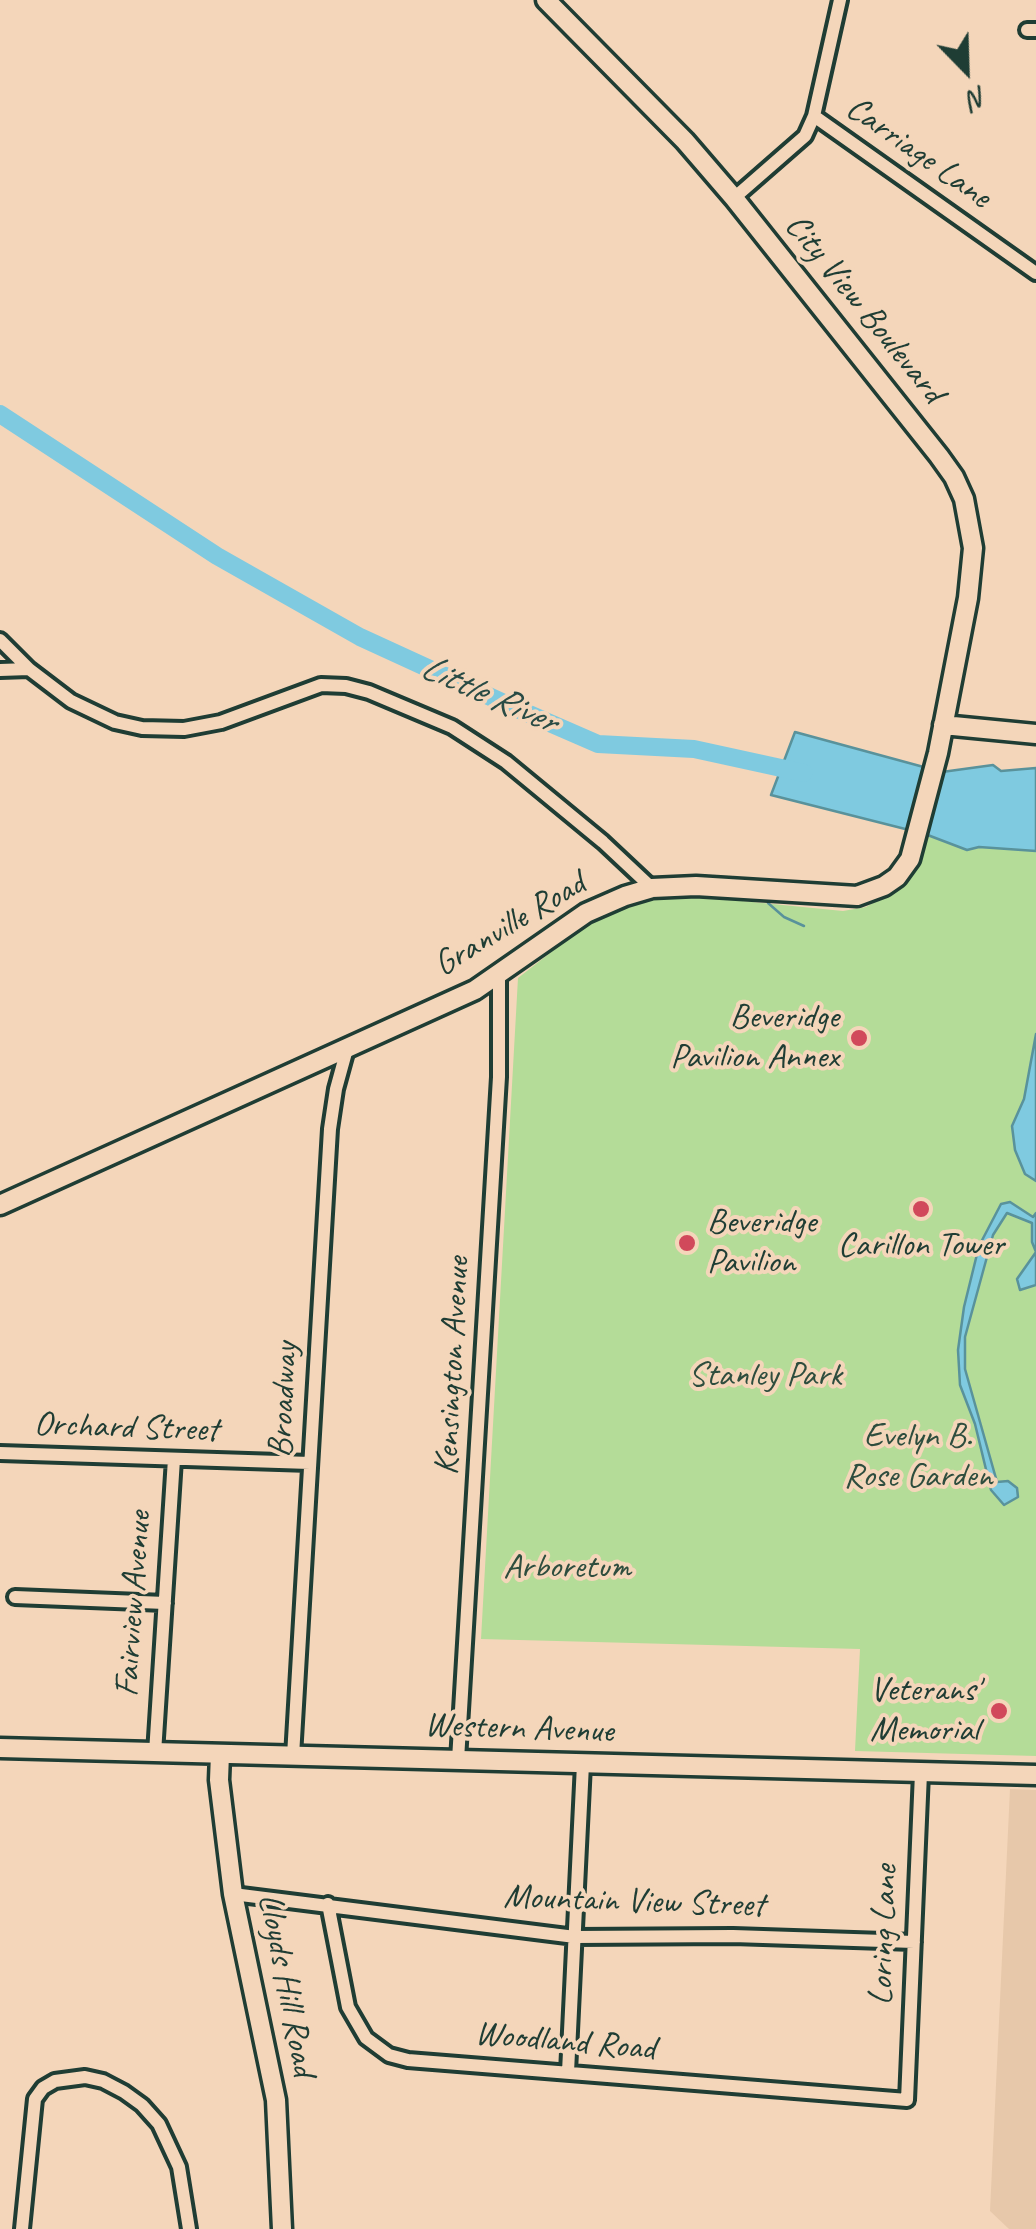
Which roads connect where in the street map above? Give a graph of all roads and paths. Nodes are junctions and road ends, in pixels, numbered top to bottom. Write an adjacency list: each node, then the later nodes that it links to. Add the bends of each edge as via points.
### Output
1 (546, 0): 4 (street, City View Boulevard)
2 (840, 0): 3 (street)
3 (814, 116): 4 (street, via 805,136); 5 (street, Carriage Lane)
4 (734, 198): 9 (street, City View Boulevard, via 940,456 964,499 972,569)
5 (1036, 273)
6 (0, 640): 7 (street)
7 (29, 669): 8 (street); 11 (street, via 93,713 156,729 221,722 314,686 361,690 473,740)
8 (0, 670)
9 (944, 726): 10 (street); 12 (street, Granville Road, via 913,851 884,886 832,896 720,886)
10 (1036, 734)
11 (626, 863): 12 (street); 13 (street)
12 (652, 888): 13 (street, Granville Road)
13 (626, 896): 14 (street, Granville Road, via 586,913)
14 (499, 974): 15 (street, Granville Road); 26 (street, Kensington Avenue, via 498,1097)
15 (347, 1049): 16 (street, Granville Road); 19 (street, Broadway, via 330,1129)
16 (0, 1205)
17 (0, 1454): 18 (street, Orchard Street)
18 (174, 1460): 19 (street, Orchard Street); 21 (street, Fairview Avenue)
19 (310, 1463): 25 (street, Broadway)
20 (15, 1596): 21 (street)
21 (164, 1603): 23 (street, Fairview Avenue)
22 (0, 1748): 23 (street, Western Avenue)
23 (155, 1753): 24 (street, Western Avenue)
24 (220, 1754): 25 (street, Western Avenue); 30 (street, Lloyds Hill Road)
25 (293, 1756): 26 (street, Western Avenue)
26 (458, 1760): 27 (street, Western Avenue)
27 (582, 1764): 28 (street, Western Avenue); 32 (street)
28 (921, 1773): 29 (street, Western Avenue); 33 (street, Loring Lane)
29 (1036, 1775)
30 (234, 1894): 31 (street, Mountain View Street); 38 (street, Lloyds Hill Road, via 274,2086)
31 (328, 1904): 32 (street, Mountain View Street); 34 (street, Woodland Road, via 348,2008 380,2052)
32 (576, 1937): 33 (street, Mountain View Street); 34 (street)
33 (914, 1942): 35 (street, Loring Lane)
34 (568, 2072): 35 (street, Woodland Road)
35 (907, 2100)
36 (22, 2229): 37 (street, via 35,2099 56,2081 85,2077 114,2086 159,2124 180,2167)
37 (189, 2229)
38 (282, 2229)

